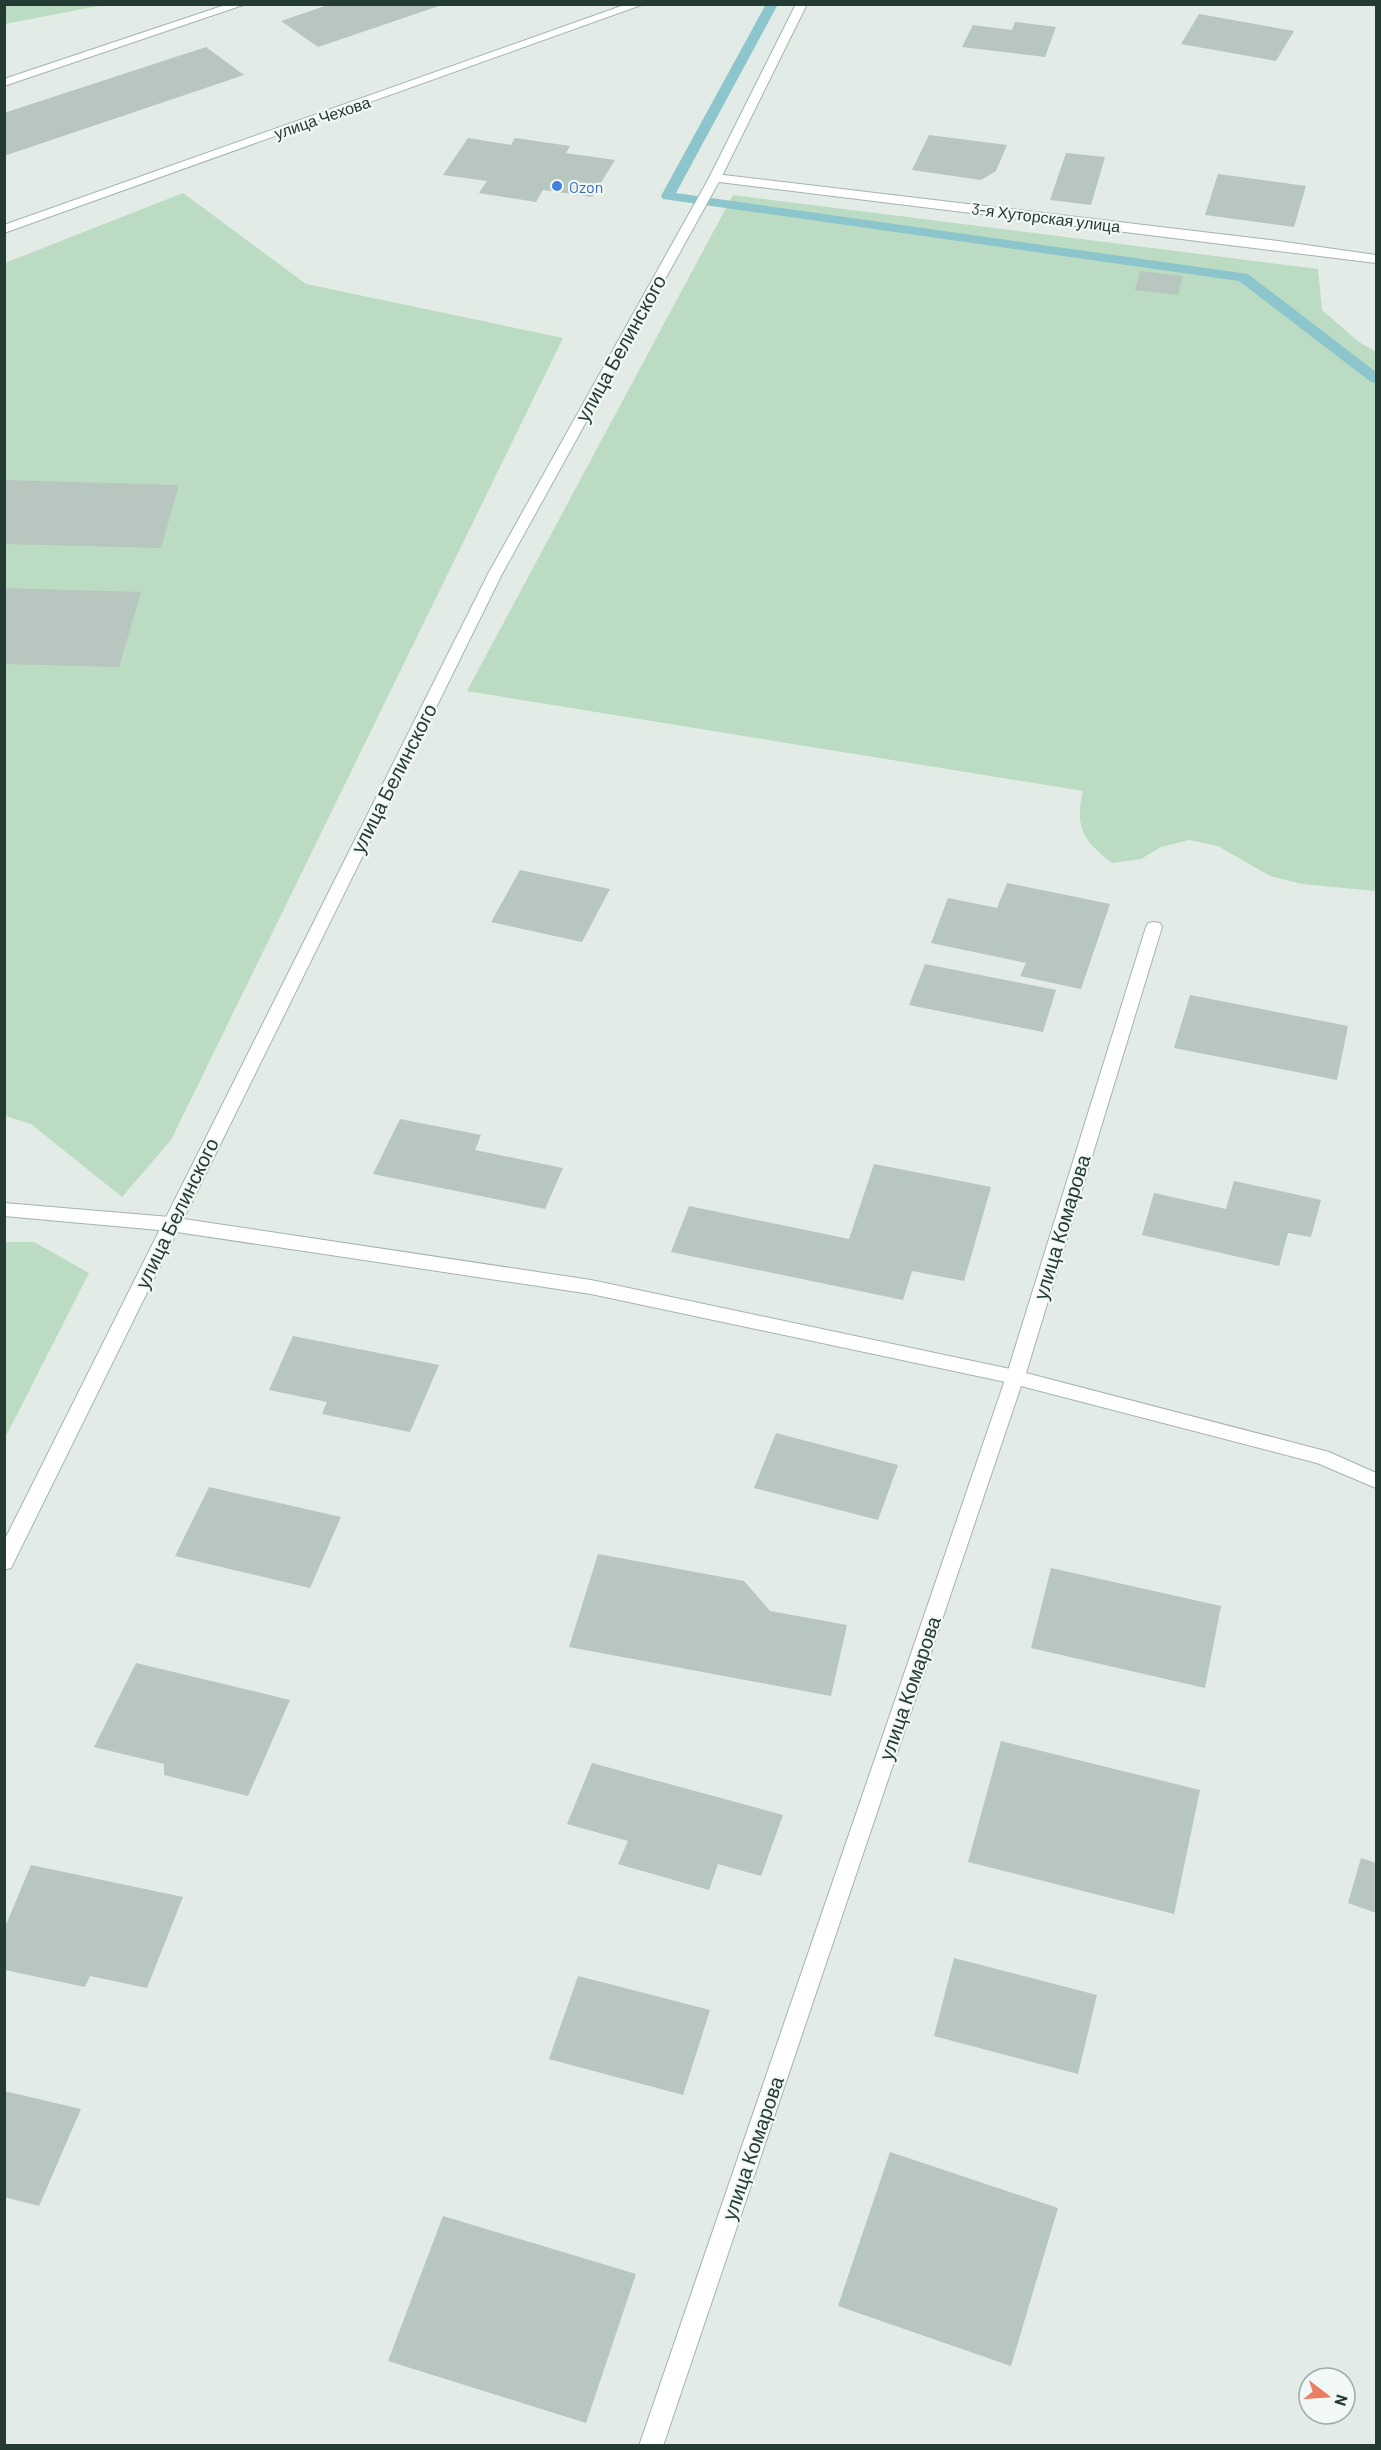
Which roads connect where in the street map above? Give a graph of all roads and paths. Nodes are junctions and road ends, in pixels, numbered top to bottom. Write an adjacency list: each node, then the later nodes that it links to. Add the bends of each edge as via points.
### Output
1 (241, 4): 4 (street)
2 (639, 4): 6 (street, улица Чехова)
3 (802, 4): 5 (street, улица Белинского)
4 (4, 83)
5 (715, 178): 7 (street, 3-я Хуторская улица); 10 (street, улица Белинского, via 495,574)
6 (4, 229)
7 (1377, 259)
8 (1154, 927): 11 (street, улица Комарова)
9 (4, 1209): 10 (street)
10 (170, 1224): 11 (street, via 591,1287); 13 (street, улица Белинского)
11 (1015, 1377): 12 (street, via 1322,1456); 14 (street, улица Комарова)
12 (1377, 1481)
13 (4, 1562)
14 (651, 2445)

